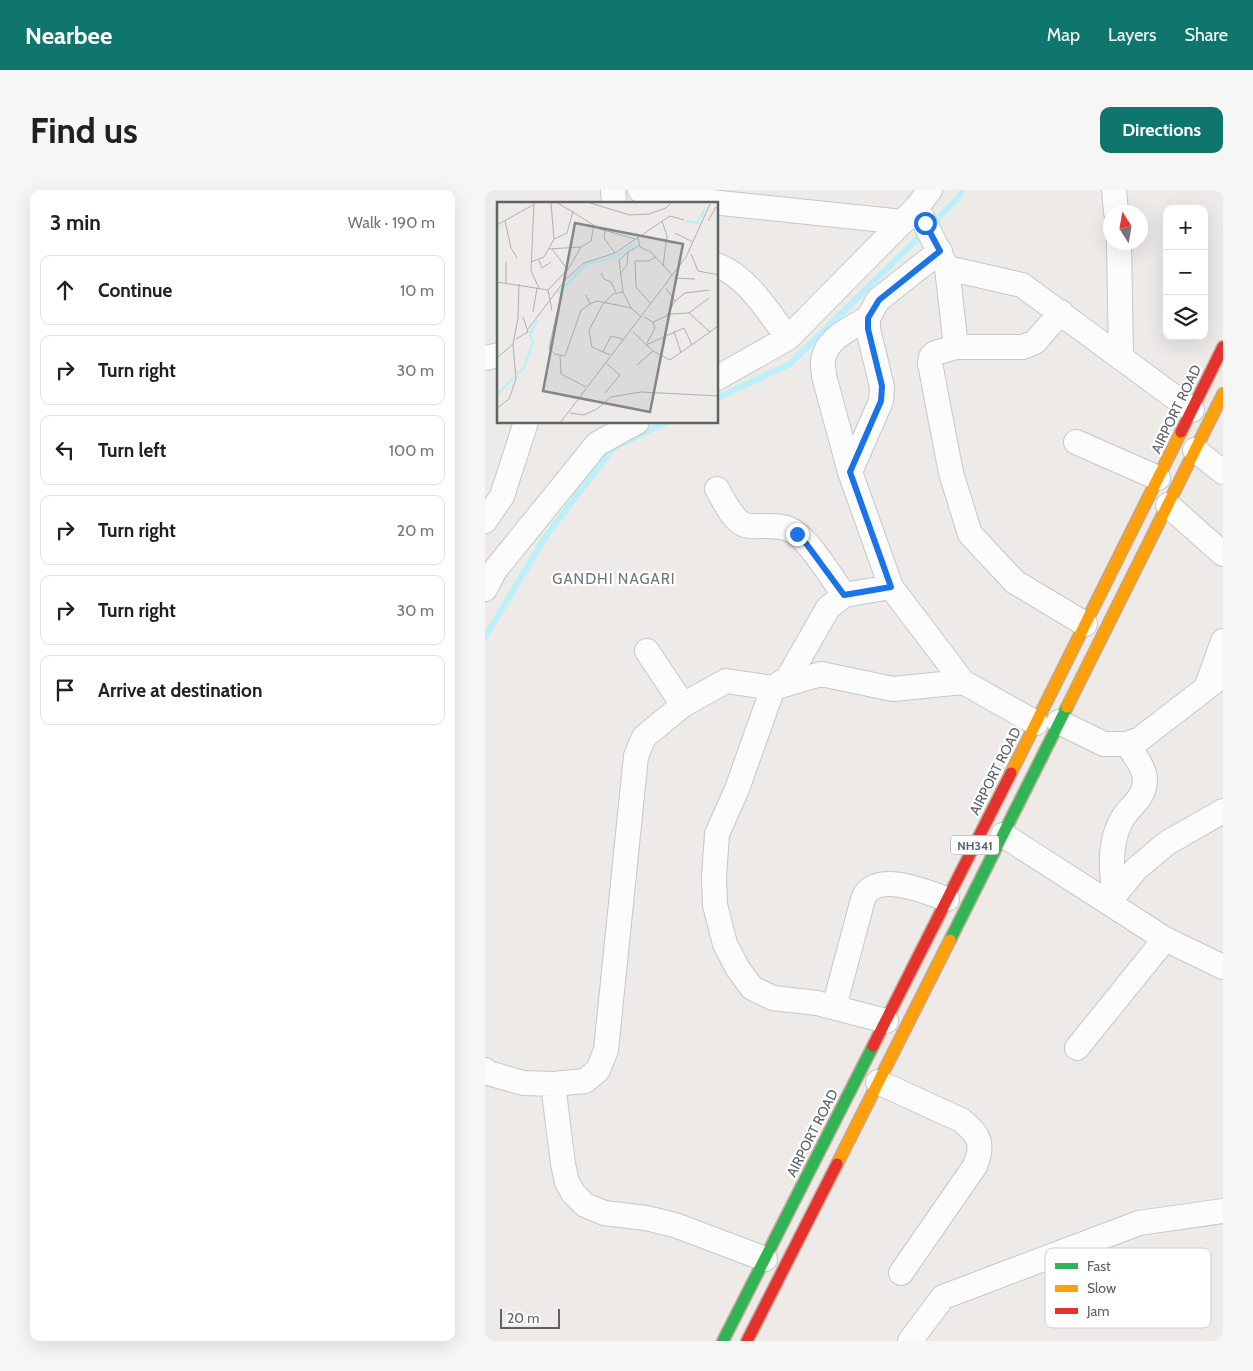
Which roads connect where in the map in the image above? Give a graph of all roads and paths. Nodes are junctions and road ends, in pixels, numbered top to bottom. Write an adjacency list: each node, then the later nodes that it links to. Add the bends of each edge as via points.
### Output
1 (640, 190): 3 (street)
2 (1114, 190): 5 (street)
3 (689, 202)
4 (719, 205): 6 (street)
5 (1116, 205)
6 (928, 228): 9 (street); 10 (street); 11 (street); 12 (street)
7 (1119, 250): 14 (street)
8 (719, 266): 11 (street, via 733,272 749,288)
9 (1061, 312): 12 (street, via 1035,342 1023,347); 14 (street)
10 (868, 318): 23 (street, via 882,386 881,401); 23 (street, via 835,338 823,359 824,376)
11 (788, 338): 15 (street)
12 (955, 347): 33 (street, via 935,353 930,363 951,474 970,534 1015,582)
13 (1223, 348): 17 (highway, AIRPORT ROAD / NH341)
14 (1121, 358): 17 (street)
15 (719, 377)
16 (1223, 394): 20 (highway, NH341)
17 (1192, 410): 25 (highway, AIRPORT ROAD / NH341)
18 (525, 424): 28 (street, via 502,496)
19 (633, 424): 31 (street, via 597,444 495,570)
20 (1215, 430): 22 (highway, NH341)
21 (1076, 442): 25 (street)
22 (1195, 450): 24 (street); 27 (highway, NH341)
23 (850, 472): 30 (street)
24 (1223, 472)
25 (1158, 478): 33 (highway, AIRPORT ROAD / NH341)
26 (717, 489): 32 (street, via 733,514 746,525 779,526 797,534)
27 (1168, 505): 29 (street); 40 (highway, NH341)
28 (488, 508)
29 (1223, 554)
30 (891, 587): 32 (street); 37 (street)
31 (485, 589)
32 (844, 595): 38 (street, via 828,608 788,678)
33 (1085, 624): 41 (highway, AIRPORT ROAD / NH341)
34 (1223, 641): 36 (street)
35 (647, 651): 39 (street)
36 (1215, 681): 42 (street, via 1140,739)
37 (963, 682): 38 (street, via 893,689 821,674); 41 (street)
38 (773, 688): 39 (street, via 726,681); 49 (street, via 737,789 717,834 715,905 725,944 751,988 773,998)
39 (683, 705): 54 (street, via 644,737 635,756 606,1050 598,1070 585,1081)
40 (1059, 722): 42 (street, via 1104,744); 44 (highway, NH341)
41 (1036, 723): 45 (highway, AIRPORT ROAD / NH341)
42 (1127, 744): 46 (street, via 1142,766 1145,789 1119,824 1112,849)
43 (1223, 811): 46 (street, via 1167,843 1136,869)
44 (1003, 835): 46 (street); 53 (highway, NH341)
45 (947, 899): 49 (street, via 894,883 883,884 867,892); 50 (highway, AIRPORT ROAD / NH341)
46 (1111, 899): 47 (street)
47 (1165, 939): 48 (street); 51 (street)
48 (1223, 966)
49 (834, 1007): 50 (street)
50 (886, 1021): 58 (highway, AIRPORT ROAD / NH341)
51 (1077, 1048)
52 (485, 1070): 54 (street, via 523,1083)
53 (878, 1082): 59 (street, via 961,1120 979,1139 981,1152 975,1166); 61 (highway, NH341)
54 (553, 1084): 58 (street, via 567,1182 585,1205 604,1213 675,1225)
55 (1223, 1211): 56 (street, via 1139,1223)
56 (1073, 1248)
57 (1045, 1258): 62 (street, via 943,1297)
58 (765, 1259): 60 (highway, AIRPORT ROAD / NH341)
59 (901, 1273)
60 (723, 1341)
61 (747, 1341)
62 (910, 1341)

